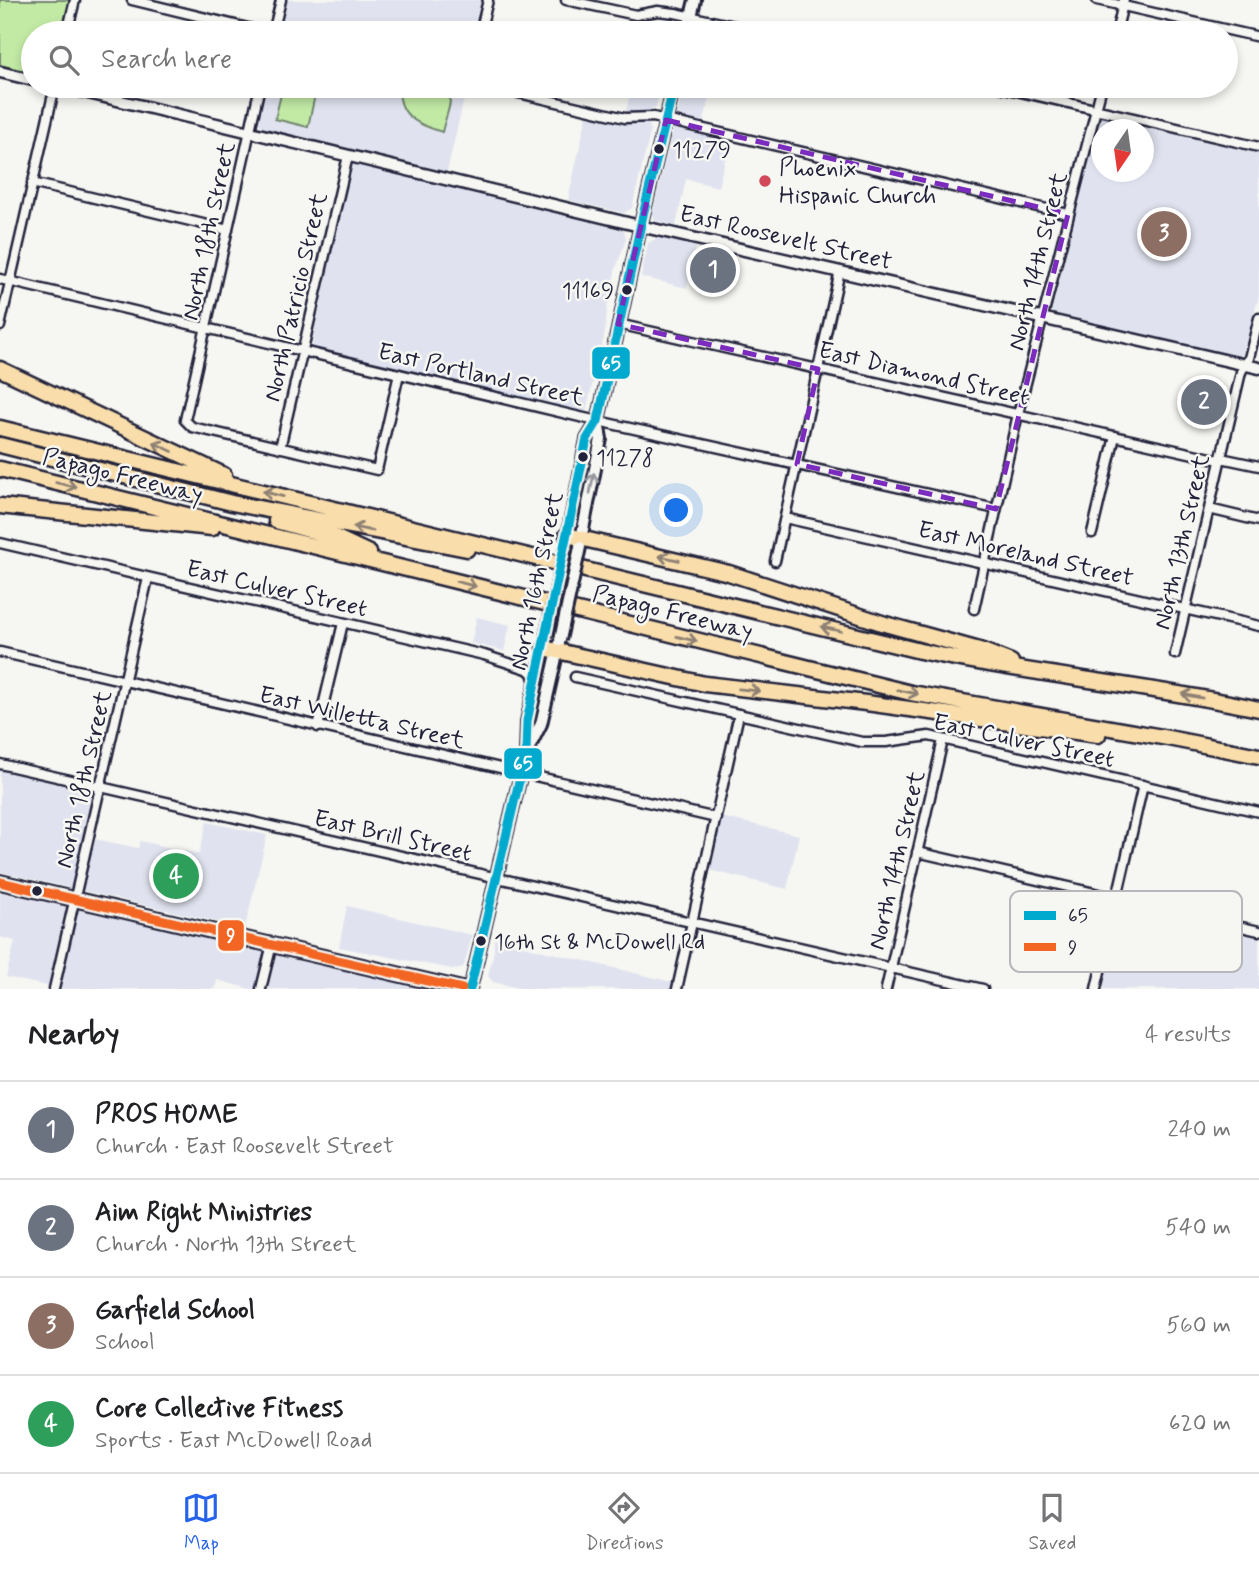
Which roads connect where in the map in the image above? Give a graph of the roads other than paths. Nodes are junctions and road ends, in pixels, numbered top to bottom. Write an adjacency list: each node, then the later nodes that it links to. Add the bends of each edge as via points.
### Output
1 (75, 0): 10 (street)
2 (132, 0): 11 (street)
3 (281, 0): 12 (street)
4 (488, 0): 13 (street)
5 (566, 0): 9 (street, via 629,14 658,11)
6 (695, 0): 9 (main road)
7 (1097, 0): 8 (street)
8 (1123, 3): 16 (street); 17 (street)
9 (691, 16): 14 (main road); 15 (street)
10 (70, 21)
11 (220, 21)
12 (274, 21)
13 (483, 21)
14 (690, 21)
15 (713, 21)
16 (1119, 21)
17 (1195, 21)
18 (1238, 32): 19 (street)
19 (1259, 37)
20 (0, 72): 21 (street)
21 (21, 77)
22 (54, 98): 34 (street)
23 (107, 98): 31 (street, East Roosevelt Street)
24 (257, 98): 31 (street, North 18th Street)
25 (540, 98): 30 (street, via 625,118)
26 (671, 98): 30 (main road, North 16th Street)
27 (1048, 98): 29 (street)
28 (1099, 98): 29 (street, North 14th Street)
29 (1097, 109): 32 (street); 35 (street, North 14th Street)
30 (666, 120): 35 (street); 36 (main road, North 16th Street)
31 (249, 132): 33 (street, East Roosevelt Street); 37 (street, North 18th Street)
32 (1259, 147)
33 (348, 156): 36 (street, East Roosevelt Street); 46 (street, North Patricio Street)
34 (32, 183): 37 (street); 40 (street)
35 (1068, 214): 42 (street, North 14th Street)
36 (640, 226): 38 (street, East Roosevelt Street); 43 (main road, North 16th Street)
37 (228, 230): 45 (street, North 18th Street)
38 (841, 271): 42 (street, East Roosevelt Street); 50 (street)
39 (0, 279): 40 (street, East Portland Street)
40 (11, 281): 44 (street); 45 (street, East Portland Street)
41 (1259, 318): 47 (street, North 13th Street)
42 (1042, 319): 47 (street, East Roosevelt Street); 54 (street, North 14th Street)
43 (618, 324): 50 (street, East Diamond Street); 55 (main road, North 16th Street)
44 (1, 326)
45 (206, 328): 46 (street, East Portland Street); 59 (street, North 18th Street, via 185,417 187,425)
46 (302, 351): 51 (street, East Portland Street); 59 (street, North Patricio Street)
47 (1245, 365): 48 (street, East Roosevelt Street); 61 (street, North 13th Street)
48 (1259, 368)
49 (0, 369): 53 (highway)
50 (818, 369): 54 (street, East Diamond Street); 62 (street)
51 (399, 374): 55 (street, East Portland Street); 59 (street, via 377,470)
52 (0, 379): 53 (highway)
53 (92, 413): 66 (highway, one-way to 53)
54 (1017, 414): 57 (street, East Diamond Street); 68 (street, North 14th Street)
55 (598, 421): 62 (street, East Portland Street); 74 (main road, North 16th Street, via 601,439)
56 (0, 428): 66 (highway, Papago Freeway)
57 (1115, 436): 61 (street, East Diamond Street); 73 (street)
58 (0, 445): 65 (highway)
59 (280, 448)
60 (0, 452): 65 (highway)
61 (1221, 459): 63 (street, East Diamond Street); 69 (street, North 13th Street)
62 (797, 464): 68 (street, East Portland Street); 70 (street)
63 (1259, 466)
64 (0, 469): 72 (highway, Papago Freeway, one-way to 72)
65 (138, 482): 76 (highway, one-way to 65, via 477,551); 79 (highway, via 337,538)
66 (246, 488): 76 (highway, Papago Freeway, one-way to 66)
67 (0, 506): 72 (highway)
68 (996, 509): 78 (street, North 14th Street)
69 (1209, 509): 71 (street); 82 (street, North 13th Street)
70 (785, 518): 77 (street); 78 (street, East Moreland Street)
71 (1259, 521)
72 (252, 531): 79 (highway, Papago Freeway)
73 (1092, 533)
74 (573, 542): 85 (main road, North 16th Street, bridge); 88 (highway, one-way to 74, via 983,651 747,578)
75 (0, 543): 80 (street, East Culver Street)
76 (527, 557): 88 (highway, Papago Freeway, one-way to 76, via 919,651)
77 (775, 561)
78 (984, 563): 81 (street, North 14th Street); 82 (street, East Moreland Street)
79 (400, 568): 95 (highway, Papago Freeway, one-way to 95, via 911,693)
80 (148, 578): 83 (street, East Culver Street); 90 (street, North 18th Street)
81 (974, 609)
82 (1185, 609): 84 (street, East Moreland Street); 87 (street, North 13th Street)
83 (343, 623): 91 (street, East Culver Street, via 484,655 522,667 532,673); 94 (street)
84 (1259, 626)
85 (552, 644): 91 (main road, North 16th Street); 95 (highway, one-way to 95, via 718,686 1102,735); 97 (main road, North 16th Street, via 541,724)
86 (0, 652): 90 (street, East Willetta Street)
87 (1175, 654)
88 (1042, 674): 92 (highway, Papago Freeway, one-way to 88)
89 (575, 677): 93 (street, East Culver Street)
90 (124, 682): 94 (street, East Willetta Street); 102 (street, North 18th Street)
91 (536, 683): 97 (main road, North 16th Street)
92 (1259, 709)
93 (739, 714): 96 (street, East Culver Street, via 862,742 929,736); 104 (street)
94 (318, 727): 100 (street, East Willetta Street)
95 (1168, 738): 98 (highway, Papago Freeway)
96 (943, 740): 101 (street, East Culver Street); 105 (street, North 14th Street)
97 (526, 752): 100 (main road, North 16th Street)
98 (1259, 756)
99 (0, 764): 102 (street, East Brill Street)
100 (522, 774): 104 (street, East Willetta Street); 106 (main road, North 16th Street)
101 (1143, 785): 103 (street, East Culver Street); 109 (street)
102 (100, 786): 106 (street, East Brill Street); 110 (street, North 18th Street)
103 (1259, 812)
104 (716, 818): 111 (street)
105 (917, 852): 108 (street); 113 (street, North 14th Street)
106 (497, 878): 111 (street, East Brill Street); 117 (main road, North 16th Street)
107 (0, 882): 110 (main road)
108 (1087, 891)
109 (1119, 891)
110 (75, 900): 112 (main road); 114 (street, North 18th Street)
111 (692, 923): 113 (street, East Brill Street); 118 (street)
112 (272, 944): 115 (street); 116 (main road)
113 (891, 968): 119 (street, North 14th Street); 120 (street, East Brill Street)
114 (54, 989)
115 (261, 989)
116 (462, 989)
117 (470, 989)
118 (677, 989)
119 (886, 989)
120 (983, 989)

